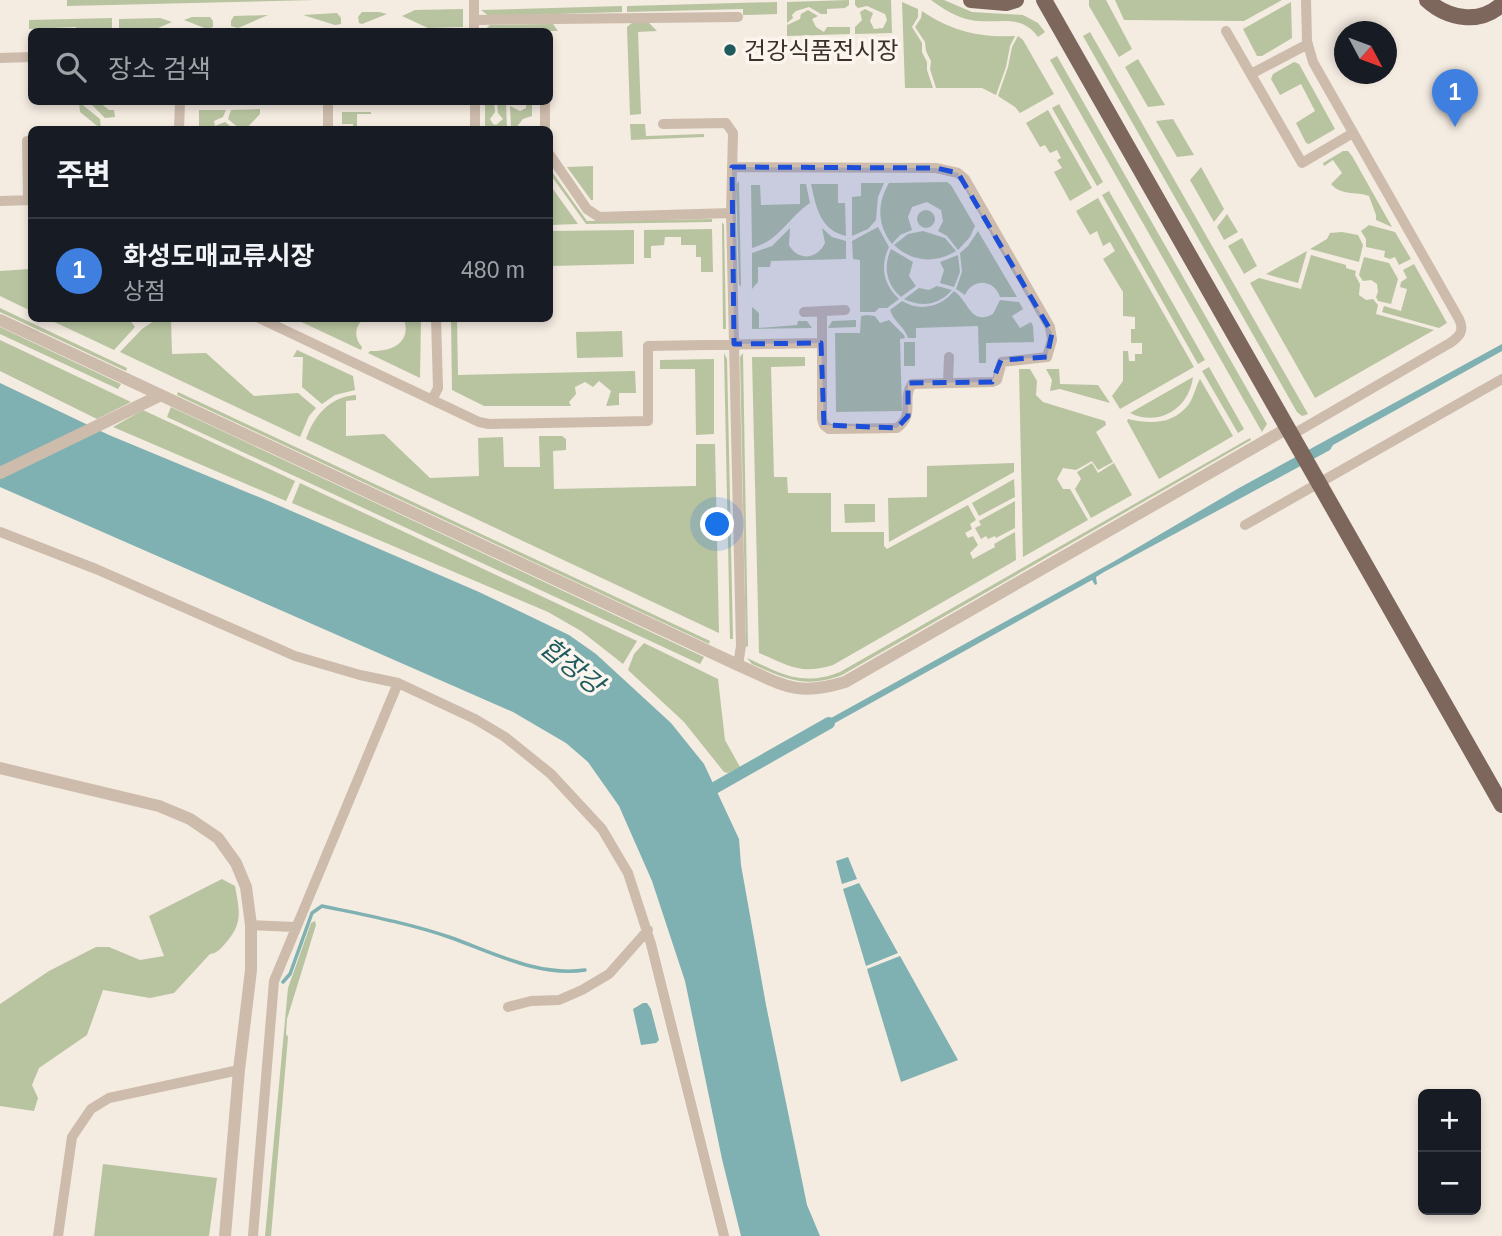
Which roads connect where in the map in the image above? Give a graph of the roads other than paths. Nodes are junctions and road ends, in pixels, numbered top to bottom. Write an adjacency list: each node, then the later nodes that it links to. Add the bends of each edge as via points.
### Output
1 (474, 0): 9 (street)
2 (971, 0): 3 (main road)
3 (1016, 0)
4 (1044, 0): 45 (main road)
5 (1306, 0): 11 (street)
6 (1427, 0): 7 (main road, via 1445,13 1468,18 1488,14)
7 (1502, 4)
8 (738, 17): 9 (street)
9 (474, 26)
10 (1226, 32): 14 (street)
11 (1308, 44): 14 (street); 24 (street, via 1313,62)
12 (28, 57): 13 (street)
13 (0, 58)
14 (1251, 74): 24 (street, via 1302,163)
15 (180, 105): 20 (street)
16 (328, 105): 21 (street)
17 (475, 105): 22 (street)
18 (545, 105): 23 (street)
19 (663, 124): 28 (street, via 726,123 733,133)
20 (180, 126)
21 (328, 126)
22 (475, 126)
23 (545, 126)
24 (1353, 133): 45 (street, via 1462,329 1450,344)
25 (27, 141): 27 (street)
26 (553, 159): 31 (street, via 587,209 599,217)
27 (28, 161)
28 (732, 167): 31 (street); 42 (street, via 936,168 965,179 1050,327 1052,341 1047,357 1002,362 992,382)
29 (28, 200): 30 (street)
30 (0, 201)
31 (731, 213): 39 (street)
32 (845, 310): 33 (street)
33 (822, 311): 34 (street); 38 (street)
34 (804, 312)
35 (0, 320): 43 (street)
36 (267, 322): 44 (street)
37 (436, 322): 44 (street, via 438,388)
38 (821, 343): 39 (street); 42 (street, via 822,419 828,429 897,428 908,416 912,384)
39 (734, 344): 44 (street, via 648,346 648,421 489,424); 50 (street)
40 (949, 357): 42 (street)
41 (1502, 379): 47 (street)
42 (948, 382)
43 (161, 395): 46 (street); 50 (street)
44 (432, 400)
45 (1288, 432): 47 (main road); 50 (street, via 845,682 805,690)
46 (0, 474)
47 (1320, 483): 48 (street); 53 (main road)
48 (1245, 526)
49 (0, 532): 51 (street, via 295,656)
50 (738, 665)
51 (398, 683): 55 (street); 56 (street, via 475,719 551,774 618,853)
52 (0, 768): 54 (street, via 159,806 190,819 218,838 236,863 246,887)
53 (1502, 805)
54 (251, 925): 55 (street); 58 (street, via 251,970)
55 (295, 927): 61 (street, via 274,981)
56 (648, 930): 57 (street, via 609,974 582,990 559,1000); 62 (street)
57 (508, 1007)
58 (239, 1070): 59 (street, via 109,1098 91,1109 72,1137); 60 (street)
59 (58, 1236)
60 (225, 1236)
61 (253, 1236)
62 (724, 1236)

